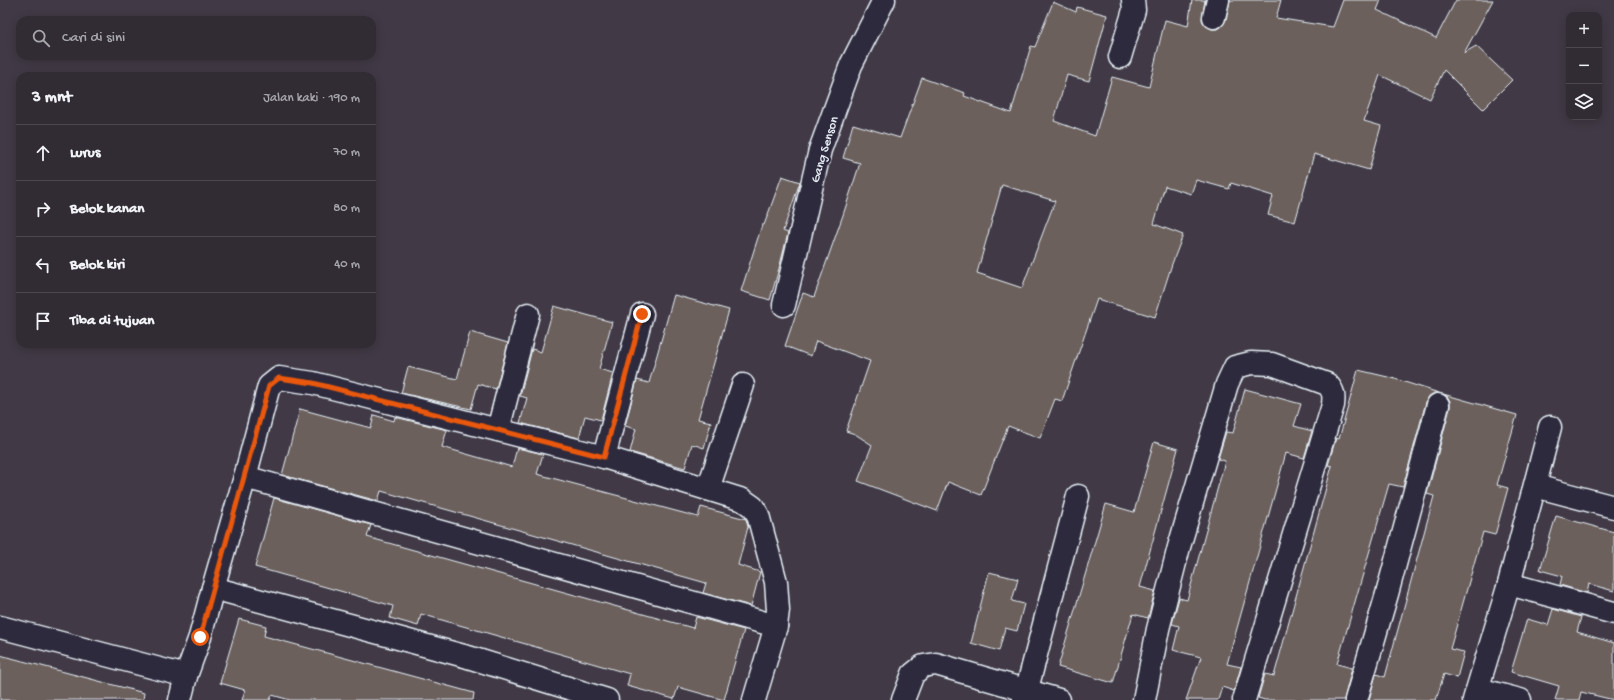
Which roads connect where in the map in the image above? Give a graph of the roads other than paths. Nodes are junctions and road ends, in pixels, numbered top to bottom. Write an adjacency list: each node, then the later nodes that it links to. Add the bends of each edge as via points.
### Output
1 (884, 0): 4 (street, Gang Senson, via 852,66 820,150)
2 (1133, 0): 3 (street, via 1134,10)
3 (1120, 57)
4 (784, 304)
5 (528, 314): 10 (street)
6 (642, 314): 11 (street)
7 (742, 385): 14 (street)
8 (1438, 405): 31 (street)
9 (1550, 427): 13 (street)
10 (498, 430): 11 (street); 12 (street, via 313,383 279,378 269,386)
11 (604, 457): 14 (street)
12 (245, 477): 18 (street); 20 (street)
13 (1535, 486): 16 (street); 17 (street)
14 (708, 489): 20 (street, via 743,500 753,507 758,515 776,582)
15 (1078, 496): 24 (street)
16 (1614, 507)
17 (1509, 584): 19 (street); 23 (street)
18 (213, 588): 22 (street); 25 (street, via 468,657)
19 (1614, 613)
20 (776, 626): 26 (street)
21 (0, 627): 22 (street)
22 (186, 693)
23 (1476, 694): 32 (street)
24 (1025, 695): 27 (street, via 936,664 923,666 913,674); 28 (street)
25 (607, 700)
26 (754, 700)
27 (903, 700)
28 (1059, 700)
29 (1144, 700): 30 (street, via 1158,629 1179,547 1227,384 1235,367 1251,363 1272,364 1328,384 1334,395)
30 (1244, 700)
31 (1356, 700)
32 (1520, 700)

